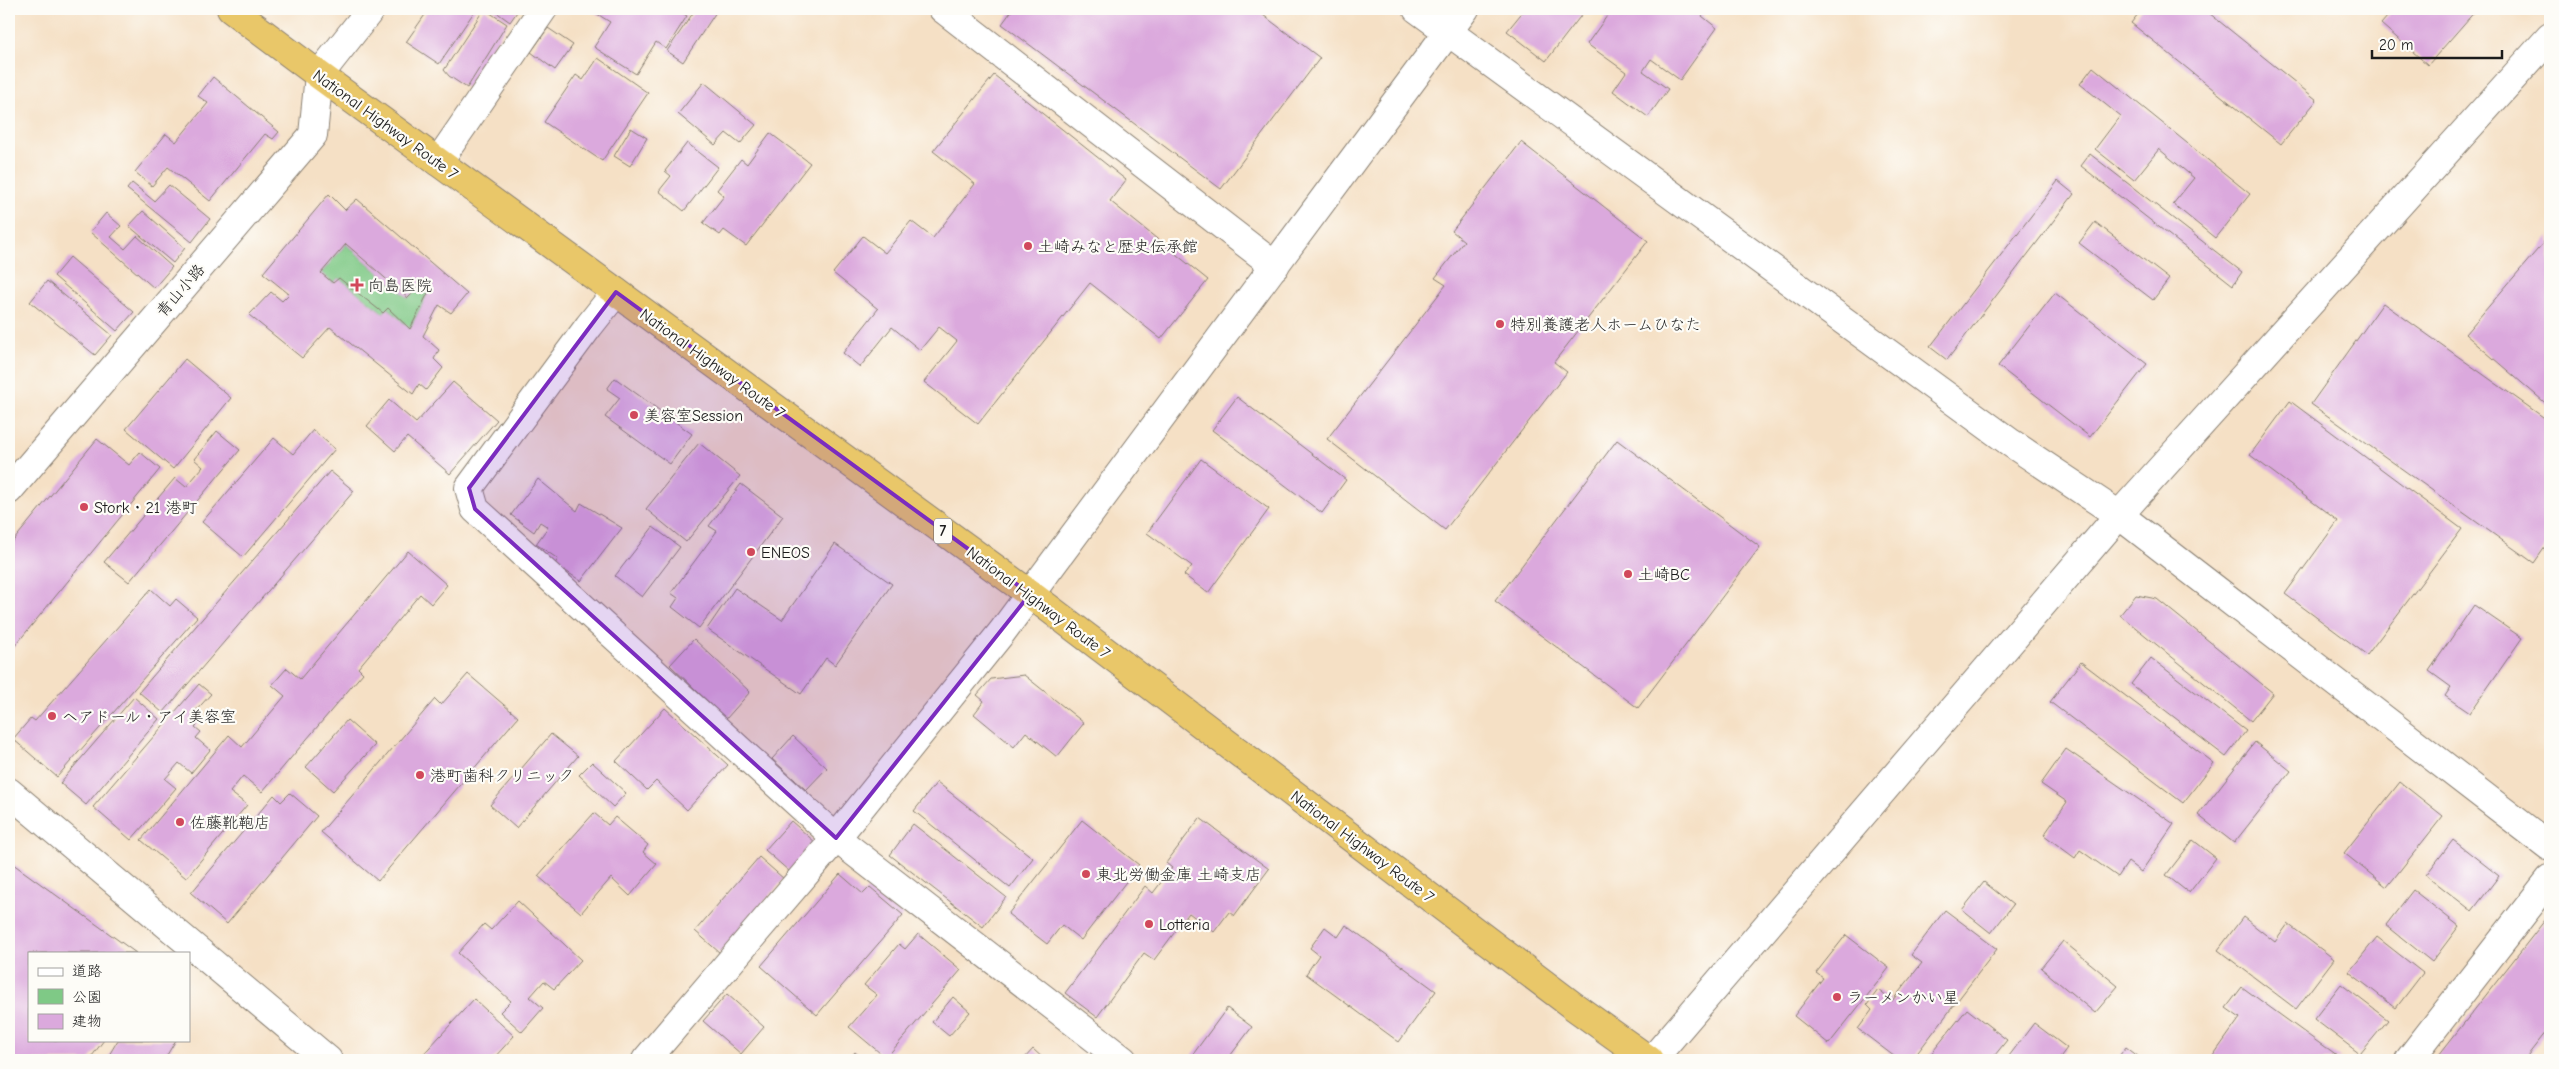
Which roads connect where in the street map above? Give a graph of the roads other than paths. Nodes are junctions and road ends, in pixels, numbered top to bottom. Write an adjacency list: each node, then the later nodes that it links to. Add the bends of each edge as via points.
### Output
1 (231, 9): 9 (highway, National Highway Route 7 / 7)
2 (371, 9): 9 (street)
3 (543, 9): 10 (street)
4 (943, 9): 11 (street)
5 (1417, 9): 7 (street)
6 (1465, 9): 7 (street)
7 (1448, 32): 11 (street); 14 (street, via 2011,443)
8 (2550, 37): 14 (street)
9 (319, 75): 10 (highway, National Highway Route 7 / 7); 13 (street, 青山小路, via 313,136)
10 (438, 162): 12 (highway, National Highway Route 7 / 7)
11 (1275, 266): 15 (street)
12 (616, 292): 15 (highway, National Highway Route 7 / 7); 17 (street, via 469,488 475,509)
13 (9, 490)
14 (2119, 515): 18 (street); 23 (street)
15 (1030, 594): 17 (street); 23 (highway, National Highway Route 7 / 7, via 1572,1005)
16 (9, 792): 20 (street)
17 (836, 838): 21 (street); 22 (street)
18 (2550, 847)
19 (2550, 879): 24 (street)
20 (328, 1060)
21 (646, 1060)
22 (1123, 1060)
23 (1651, 1060)
24 (2409, 1060)

